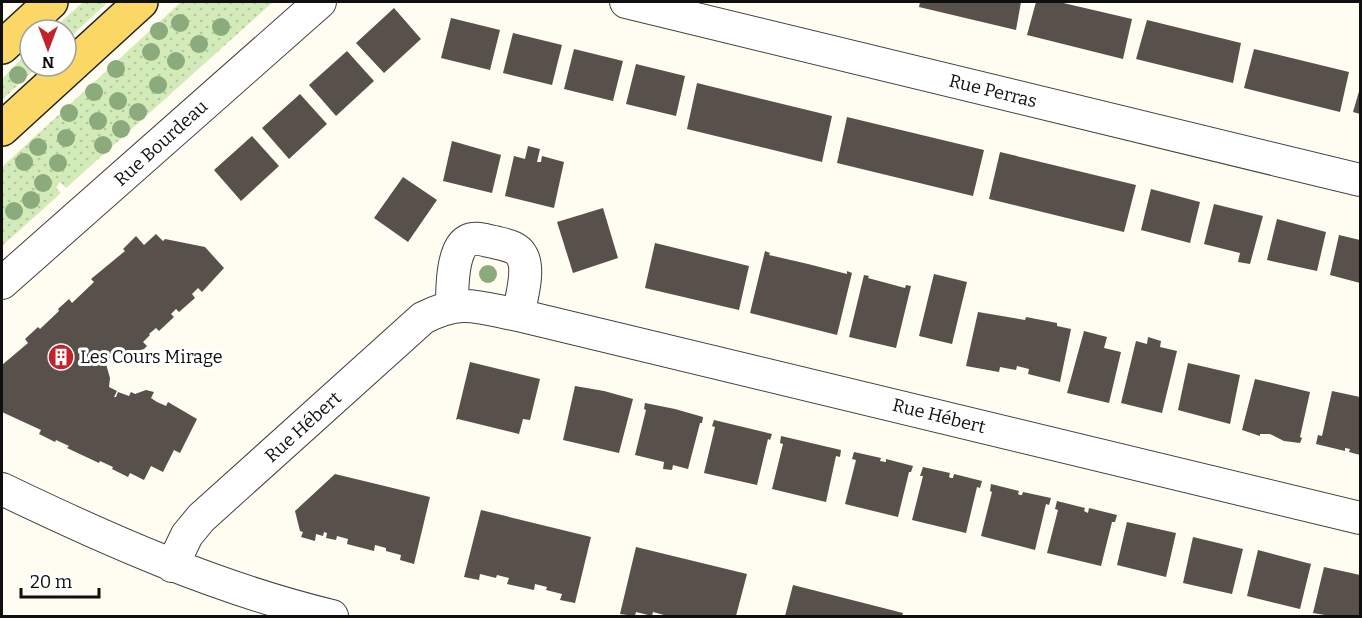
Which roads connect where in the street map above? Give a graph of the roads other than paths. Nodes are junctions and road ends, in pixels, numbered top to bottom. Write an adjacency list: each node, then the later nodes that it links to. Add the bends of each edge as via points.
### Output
1 (51, 2): 5 (main road)
2 (141, 2): 6 (main road)
3 (320, 2): 8 (street, Rue Bourdeau)
4 (626, 2): 7 (street, Rue Perras)
5 (2, 47)
6 (2, 129)
7 (1360, 180)
8 (2, 283)
9 (452, 306): 10 (street, Rue Hébert); 10 (street, via 452,281 459,254 462,246 476,238 509,246 522,255 525,278); 13 (street, Rue Hébert, via 423,318 201,518 187,535)
10 (518, 315): 12 (street, Rue Hébert)
11 (2, 489): 13 (street)
12 (1360, 518)
13 (172, 566): 14 (street)
14 (332, 616)

